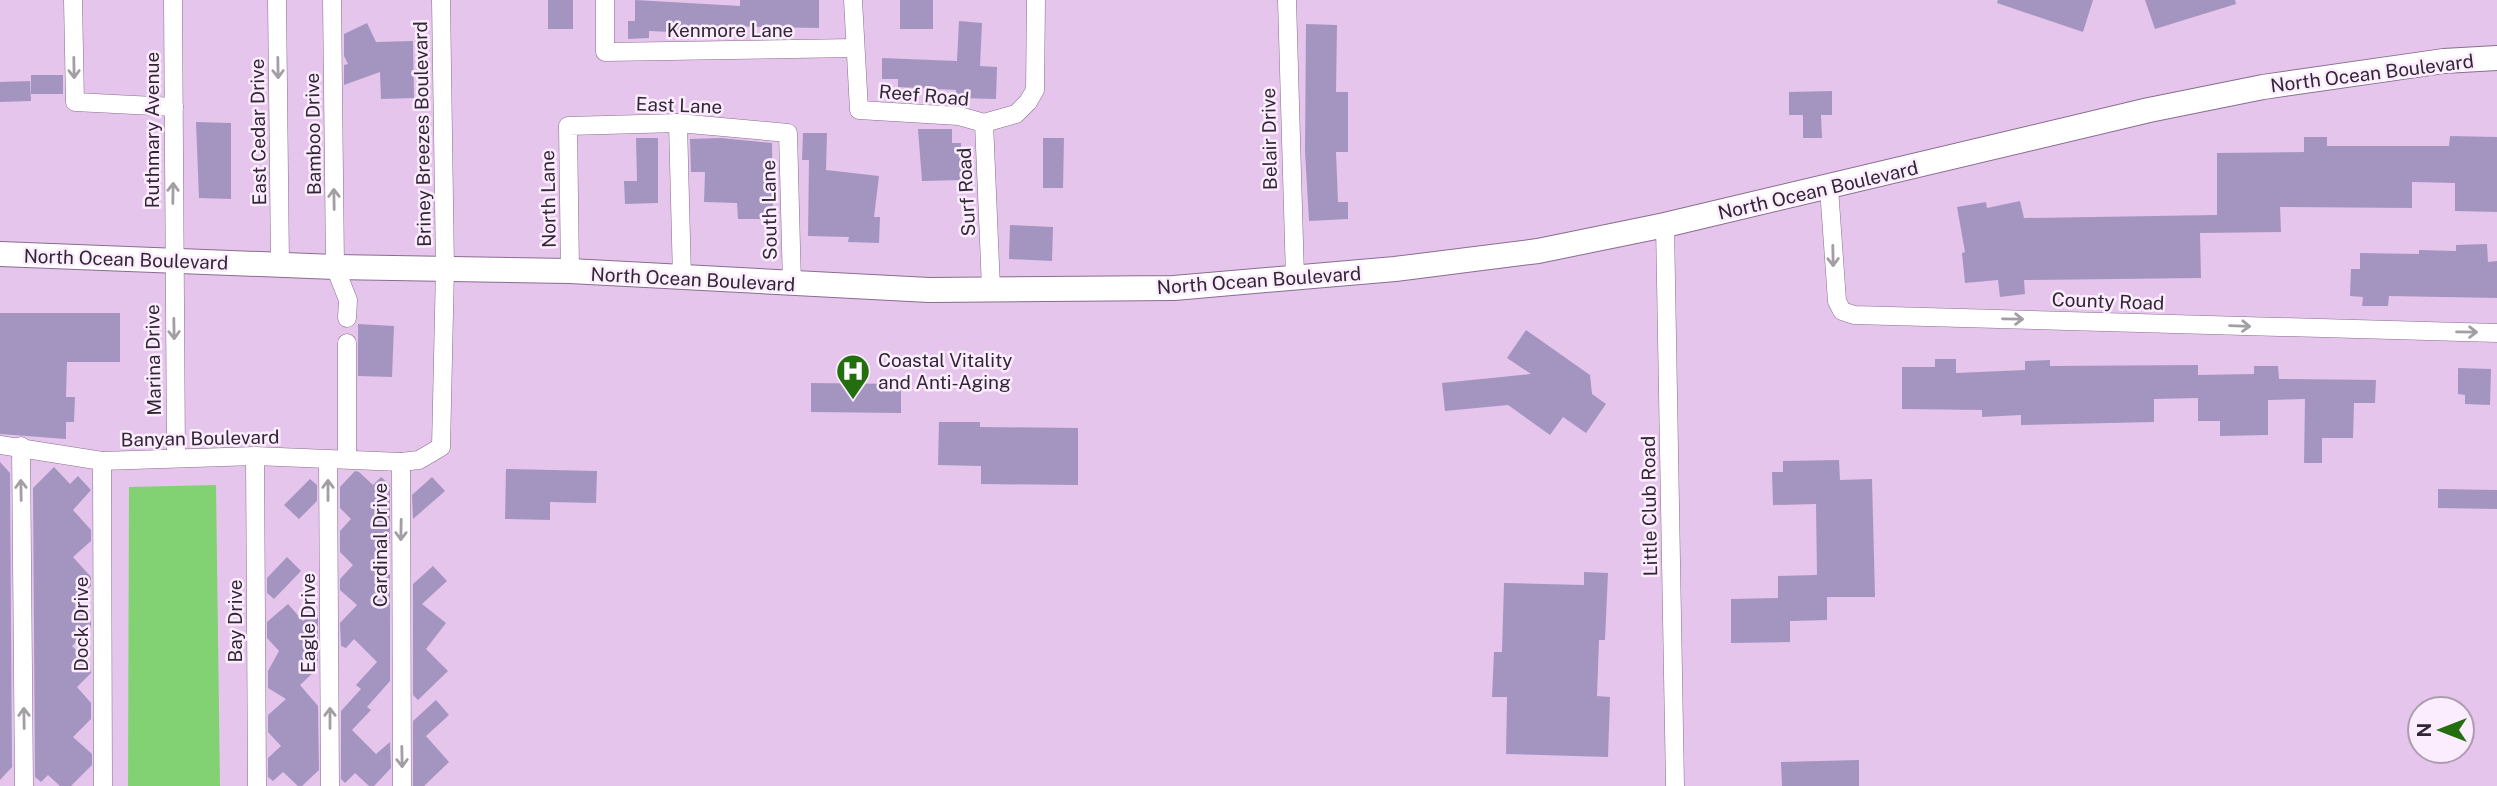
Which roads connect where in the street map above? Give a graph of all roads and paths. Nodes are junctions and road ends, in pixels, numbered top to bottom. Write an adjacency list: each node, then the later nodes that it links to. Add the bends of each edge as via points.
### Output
1 (73, 0): 12 (street, one-way to 12, via 75,102)
2 (173, 0): 12 (street, Ruthmary Avenue)
3 (277, 0): 21 (street, East Cedar Drive, one-way to 21)
4 (332, 0): 22 (street, Bamboo Drive, one-way to 4)
5 (441, 0): 26 (street, Briney Breezes Boulevard)
6 (605, 0): 10 (street, Kenmore Lane, via 605,52)
7 (853, 0): 10 (street)
8 (1036, 0): 14 (street, Surf Road, via 1035,90 1016,114)
9 (1287, 0): 24 (street, Belair Drive)
10 (855, 48): 14 (street, Reef Road, via 859,110 959,116)
11 (2497, 58): 17 (main road, North Ocean Boulevard, via 2444,61 2263,87)
12 (174, 107): 20 (street, Ruthmary Avenue, one-way to 12)
13 (678, 123): 15 (street, East Lane); 16 (street, East Lane); 25 (street)
14 (984, 123): 28 (street, Surf Road)
15 (568, 126): 23 (street, North Lane)
16 (788, 133): 27 (street, South Lane)
17 (1829, 188): 18 (main road, North Ocean Boulevard); 30 (street, County Road, one-way to 30, via 1836,301 1842,311 1854,315)
18 (1665, 225): 24 (main road, North Ocean Boulevard, via 1487,258); 45 (street, Little Club Road)
19 (0, 254): 20 (main road, North Ocean Boulevard)
20 (173, 261): 21 (main road, North Ocean Boulevard); 35 (street, Marina Drive, one-way to 35)
21 (280, 264): 22 (main road, North Ocean Boulevard)
22 (335, 267): 26 (main road, North Ocean Boulevard); 29 (street, via 348,300)
23 (570, 271): 25 (main road, North Ocean Boulevard); 26 (main road, North Ocean Boulevard)
24 (1296, 277): 28 (main road, North Ocean Boulevard, via 1174,288)
25 (682, 278): 27 (main road, North Ocean Boulevard)
26 (444, 280): 39 (street, Cardinal Drive, via 441,447 419,460)
27 (792, 285): 28 (main road, North Ocean Boulevard)
28 (991, 288)
29 (347, 318)
30 (2497, 333)
31 (347, 343): 36 (street)
32 (0, 445): 33 (street, Banyan Boulevard)
33 (21, 446): 38 (street, Banyan Boulevard); 40 (street, one-way to 33)
34 (255, 456): 35 (street, Banyan Boulevard); 37 (street, Banyan Boulevard); 42 (street, Bay Drive)
35 (176, 458): 38 (street, Banyan Boulevard)
36 (346, 459): 37 (street, Banyan Boulevard); 39 (street, Banyan Boulevard)
37 (328, 460): 43 (street, Eagle Drive, one-way to 37)
38 (102, 461): 41 (street, Dock Drive)
39 (401, 462): 44 (street, Cardinal Drive, one-way to 44)
40 (24, 786)
41 (103, 786)
42 (257, 786)
43 (330, 786)
44 (402, 786)
45 (1675, 786)

